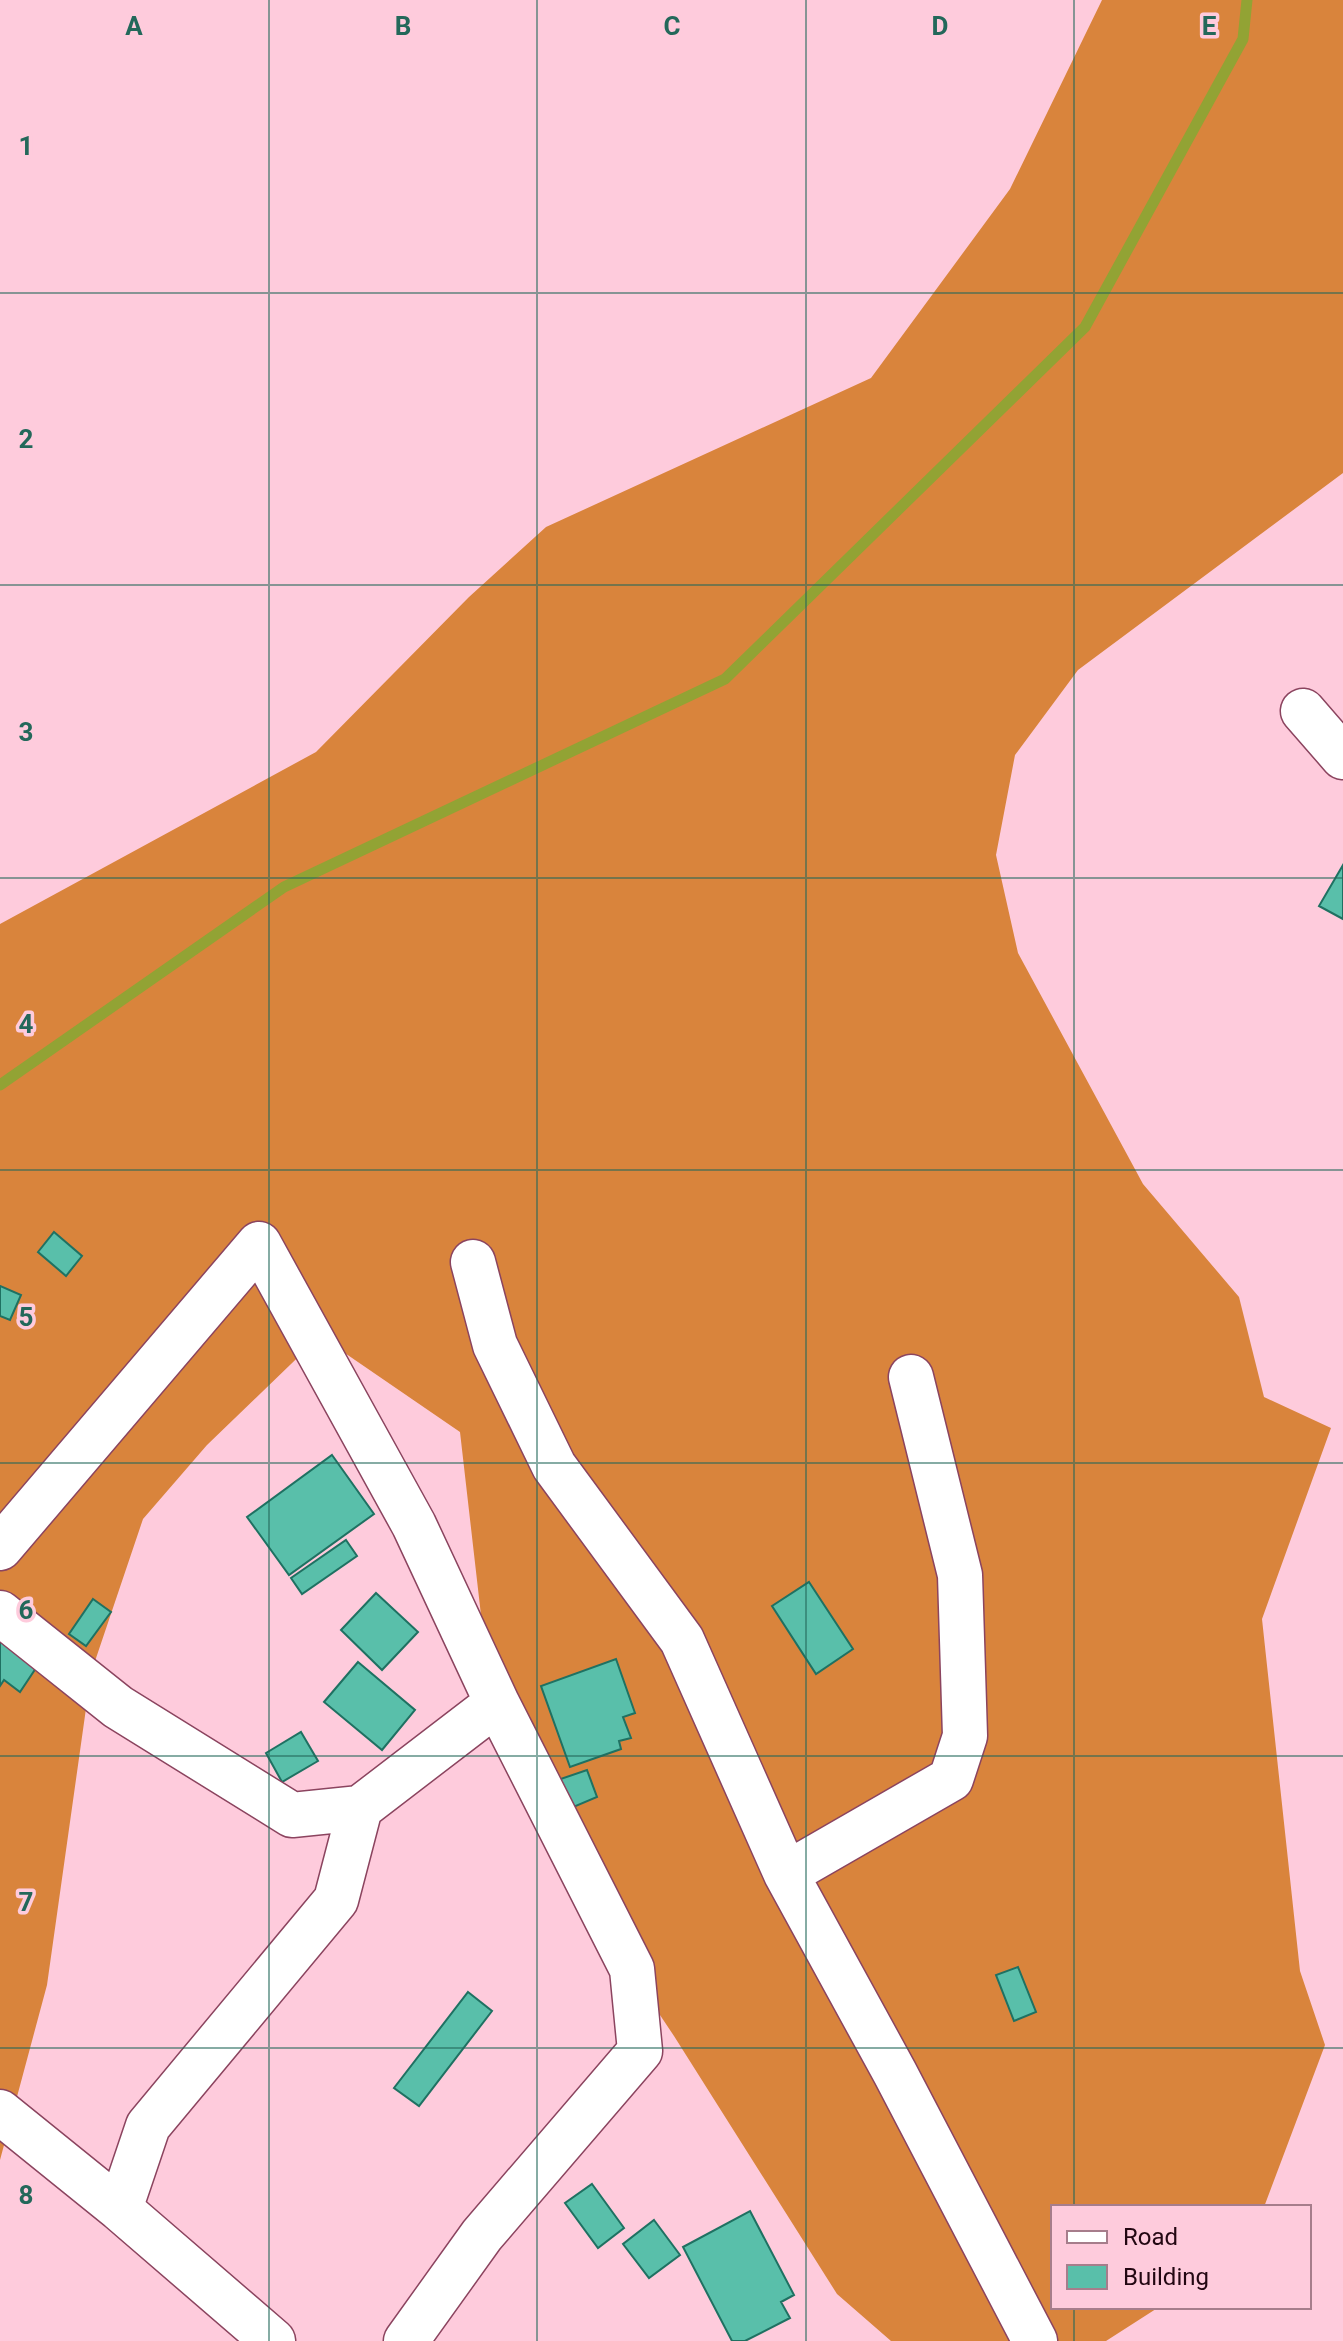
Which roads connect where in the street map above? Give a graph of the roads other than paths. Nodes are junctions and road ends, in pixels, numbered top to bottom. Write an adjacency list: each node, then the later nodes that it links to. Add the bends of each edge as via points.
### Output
1 (1303, 711): 2 (street)
2 (1343, 757)
3 (473, 1262): 9 (street, via 495,1345 554,1466 682,1640)
4 (911, 1377): 9 (street, via 960,1575 965,1736 951,1779)
5 (0, 1548): 7 (street, via 259,1244 414,1525)
6 (0, 1613): 8 (street, via 118,1707 292,1815)
7 (497, 1703): 8 (street); 13 (street, via 632,1969 640,2051 482,2235)
8 (360, 1808): 11 (street, via 336,1900 148,2126)
9 (786, 1874): 14 (street)
10 (0, 2112): 11 (street)
11 (120, 2209): 12 (street)
12 (273, 2341)
13 (406, 2341)
14 (1035, 2341)

